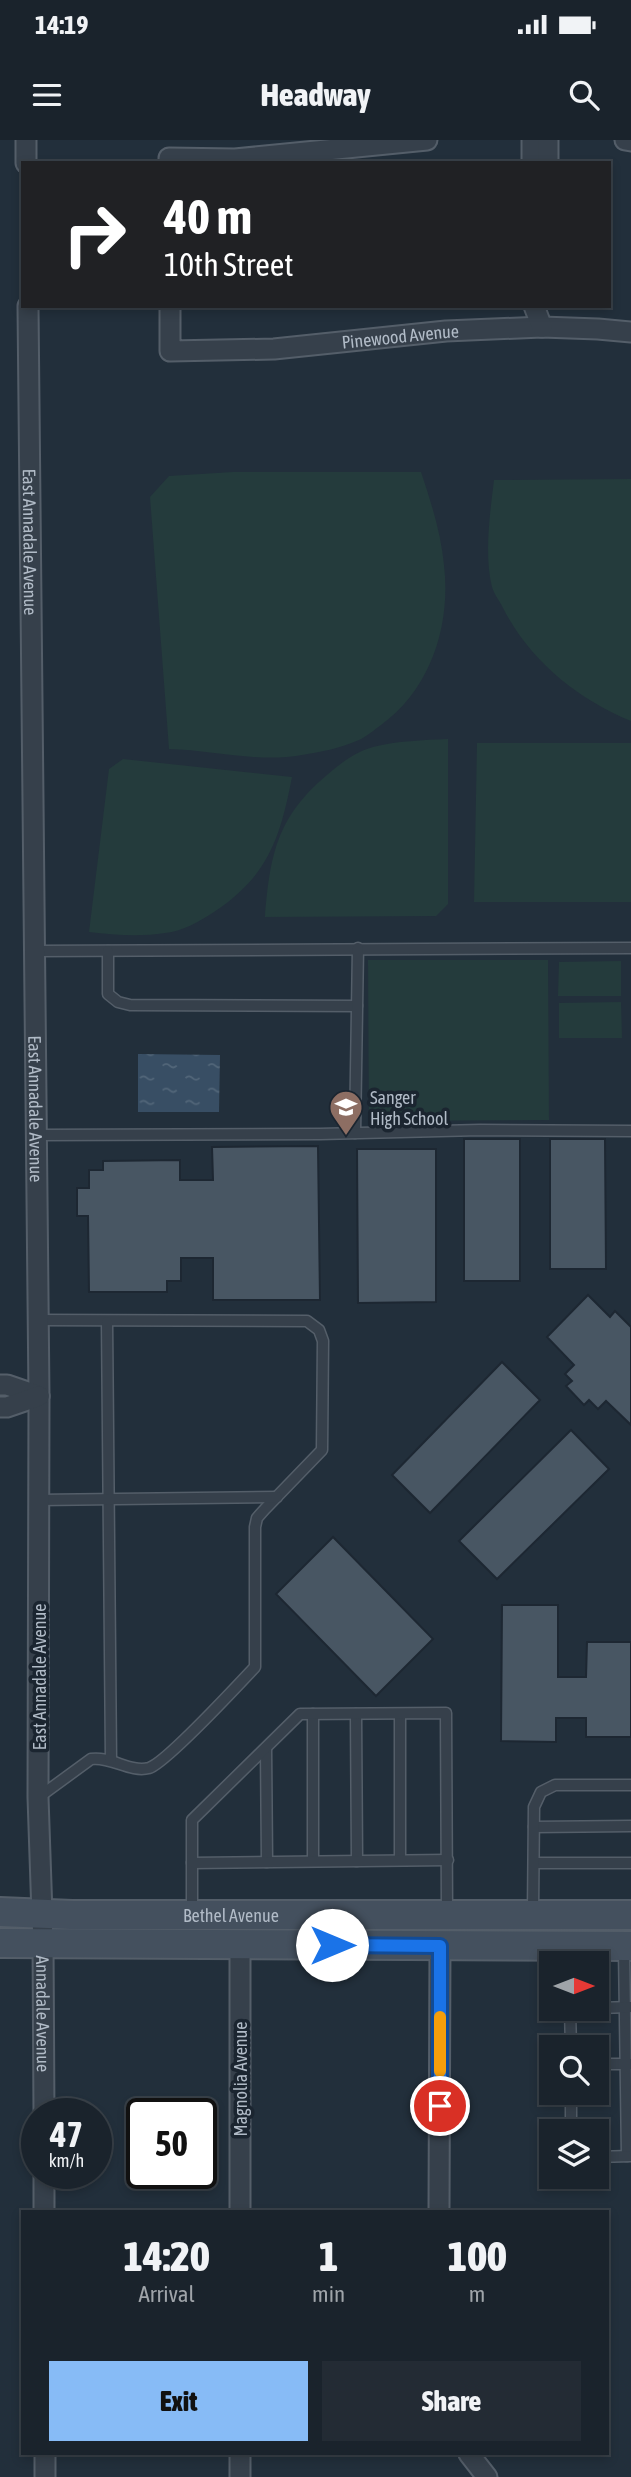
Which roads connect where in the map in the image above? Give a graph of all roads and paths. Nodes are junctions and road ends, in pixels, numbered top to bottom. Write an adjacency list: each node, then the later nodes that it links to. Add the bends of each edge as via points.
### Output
1 (26, 140): 8 (street)
2 (427, 140): 7 (street, via 235,159)
3 (532, 140): 9 (street)
4 (548, 140): 10 (street)
5 (625, 140): 6 (street)
6 (631, 141)
7 (169, 160)
8 (26, 161)
9 (532, 161)
10 (548, 161)
11 (28, 308): 19 (street, East Annadale Avenue)
12 (170, 308): 15 (street, Pinewood Avenue, via 170,351 274,349 446,331)
13 (535, 308): 15 (street)
14 (548, 308): 15 (street)
15 (542, 327): 16 (street, Pinewood Avenue)
16 (631, 332)
17 (358, 948): 18 (lane); 20 (lane); 21 (lane)
18 (631, 948)
19 (34, 951): 20 (lane); 24 (street, East Annadale Avenue)
20 (108, 951): 21 (lane, via 108,995 130,1005)
21 (357, 1006): 23 (lane)
22 (631, 1131): 23 (lane)
23 (355, 1133): 24 (lane)
24 (36, 1135): 25 (street, East Annadale Avenue)
25 (38, 1320): 26 (lane); 28 (street, East Annadale Avenue)
26 (107, 1322): 30 (lane, via 307,1321 319,1330 323,1341 322,1450); 31 (lane)
27 (0, 1385): 28 (street)
28 (39, 1396): 29 (street); 32 (street, East Annadale Avenue)
29 (0, 1407)
30 (276, 1497): 31 (lane); 37 (lane, via 257,1518 255,1527 256,1667 150,1768)
31 (109, 1499): 32 (lane); 37 (lane)
32 (39, 1500): 39 (street, East Annadale Avenue)
33 (313, 1714): 34 (lane); 36 (lane, via 300,1714); 44 (lane)
34 (356, 1714): 35 (lane); 45 (lane)
35 (400, 1714): 42 (lane); 43 (lane, via 446,1713)
36 (266, 1748): 46 (lane); 47 (lane, via 192,1820)
37 (111, 1760): 39 (lane, via 91,1759)
38 (631, 1785): 41 (lane, via 555,1785 541,1792 534,1807)
39 (38, 1797): 51 (street, East Annadale Avenue)
40 (631, 1826): 41 (lane)
41 (534, 1827): 48 (lane)
42 (400, 1860): 43 (lane); 45 (lane)
43 (448, 1860): 53 (lane)
44 (313, 1861): 45 (lane); 46 (lane)
45 (357, 1861)
46 (267, 1862): 47 (lane)
47 (192, 1863): 52 (lane)
48 (534, 1863): 49 (lane); 54 (lane)
49 (631, 1863)
50 (0, 1912): 51 (main road, Bethel Avenue)
51 (41, 1913): 52 (main road, Bethel Avenue); 57 (street, Annadale Avenue)
52 (192, 1915): 53 (main road, Bethel Avenue)
53 (446, 1915): 54 (main road, Bethel Avenue); 58 (main road, via 428,1928 314,1933)
54 (533, 1915): 55 (main road, Bethel Avenue)
55 (629, 1932): 59 (main road, Bethel Avenue); 61 (lane)
56 (0, 1943): 57 (main road, Bethel Avenue)
57 (43, 1944): 58 (main road, Bethel Avenue); 64 (street, Annadale Avenue)
58 (246, 1945): 59 (main road, Bethel Avenue); 69 (street, Magnolia Avenue)
59 (440, 1946): 70 (street)
60 (609, 2007): 61 (lane)
61 (628, 2007): 63 (lane)
62 (609, 2064): 63 (lane)
63 (628, 2064): 65 (lane)
64 (44, 2098)
65 (629, 2156): 66 (lane)
66 (609, 2157)
67 (44, 2189): 68 (street)
68 (44, 2210)
69 (240, 2210)
70 (439, 2210)
71 (45, 2455): 73 (street)
72 (240, 2455): 74 (street)
73 (45, 2477)
74 (240, 2477)

